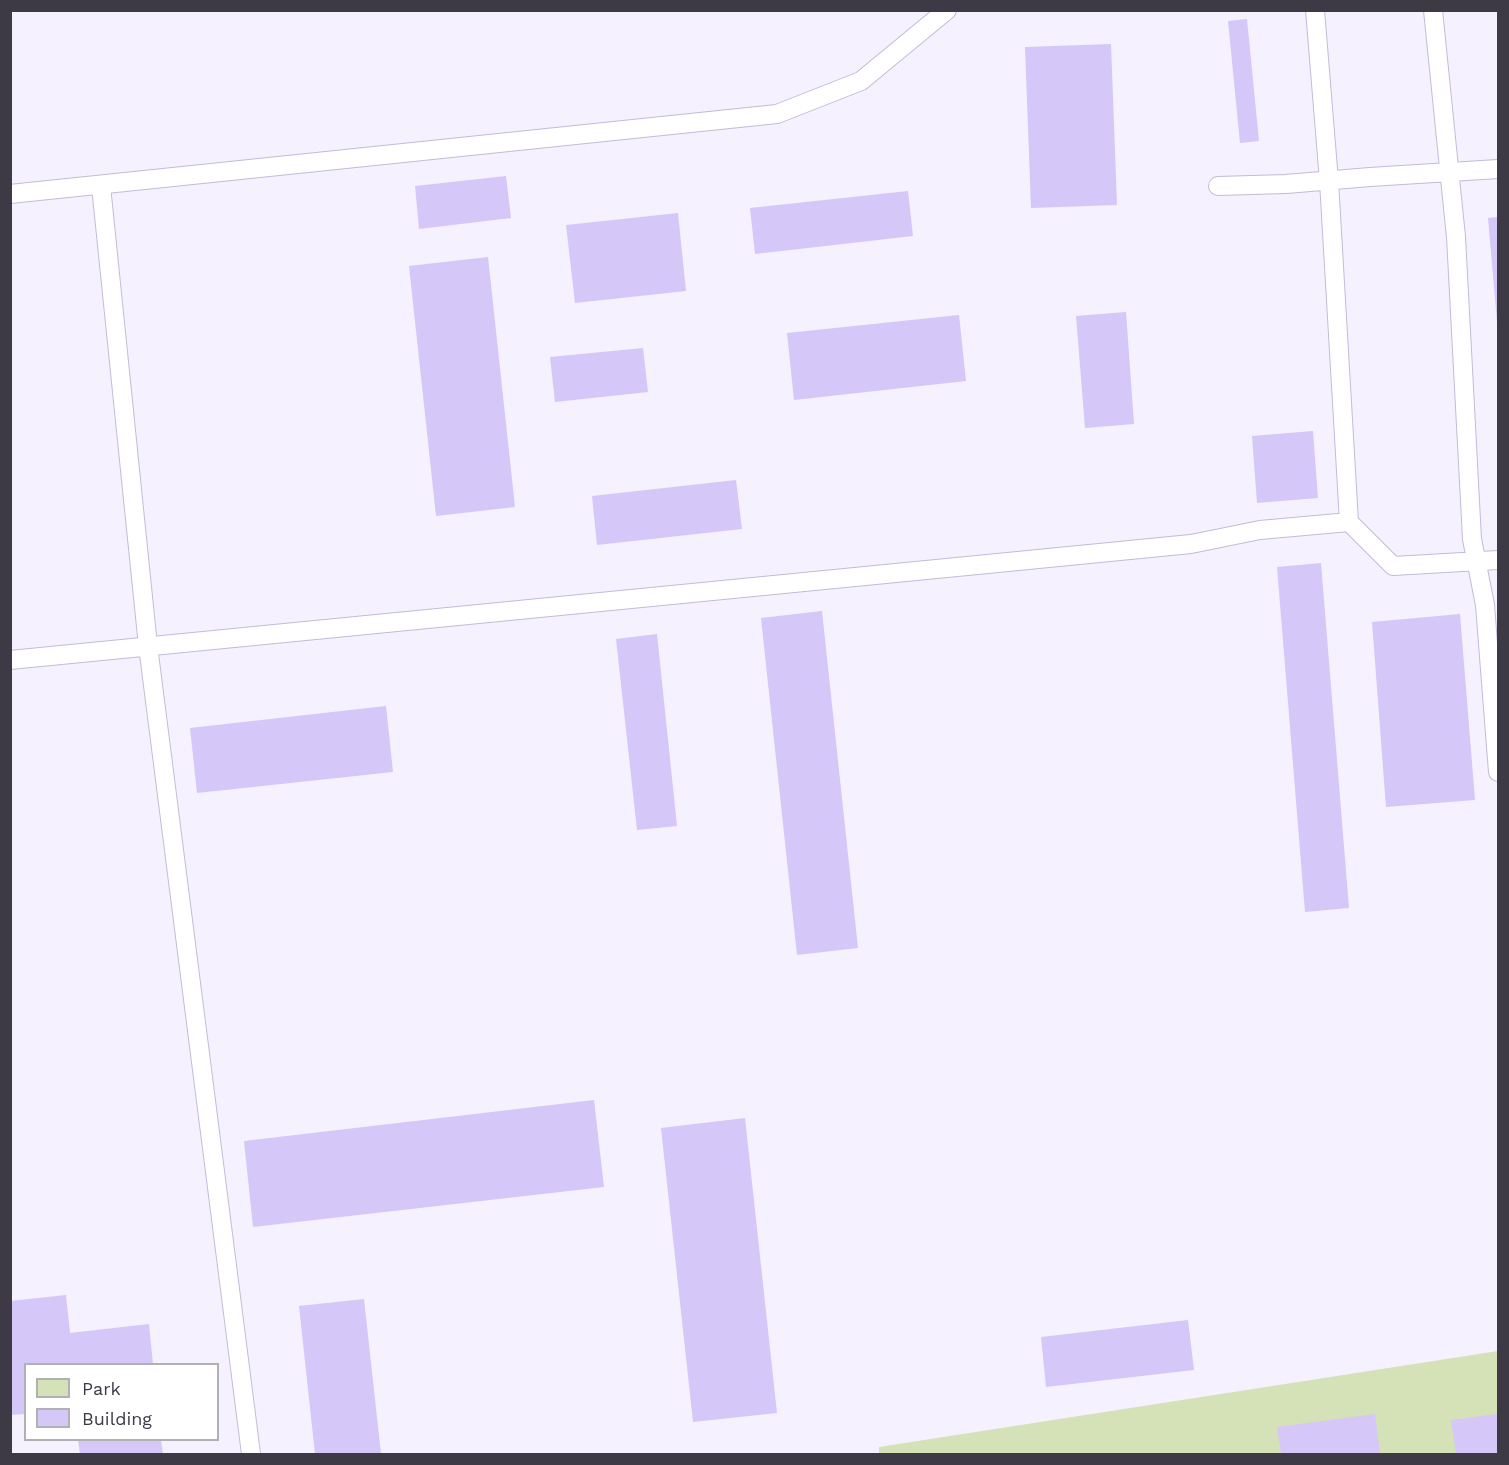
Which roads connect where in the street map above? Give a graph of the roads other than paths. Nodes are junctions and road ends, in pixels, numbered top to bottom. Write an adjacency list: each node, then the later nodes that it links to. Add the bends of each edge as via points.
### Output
1 (948, 10): 7 (lane, via 861,81 777,114)
2 (1314, 10): 6 (lane)
3 (1434, 10): 5 (lane)
4 (1498, 169): 5 (lane)
5 (1449, 174): 6 (lane); 12 (lane, via 1456,237 1472,539)
6 (1329, 180): 8 (lane); 10 (lane)
7 (101, 186): 9 (lane); 13 (lane)
8 (1218, 186)
9 (10, 194)
10 (1349, 522): 12 (lane, via 1393,566); 13 (lane, via 1260,530 1191,544)
11 (1498, 560): 12 (lane)
12 (1477, 562): 15 (lane, via 1485,605)
13 (148, 646): 14 (lane); 16 (lane)
14 (10, 660)
15 (1498, 772)
16 (251, 1455)

